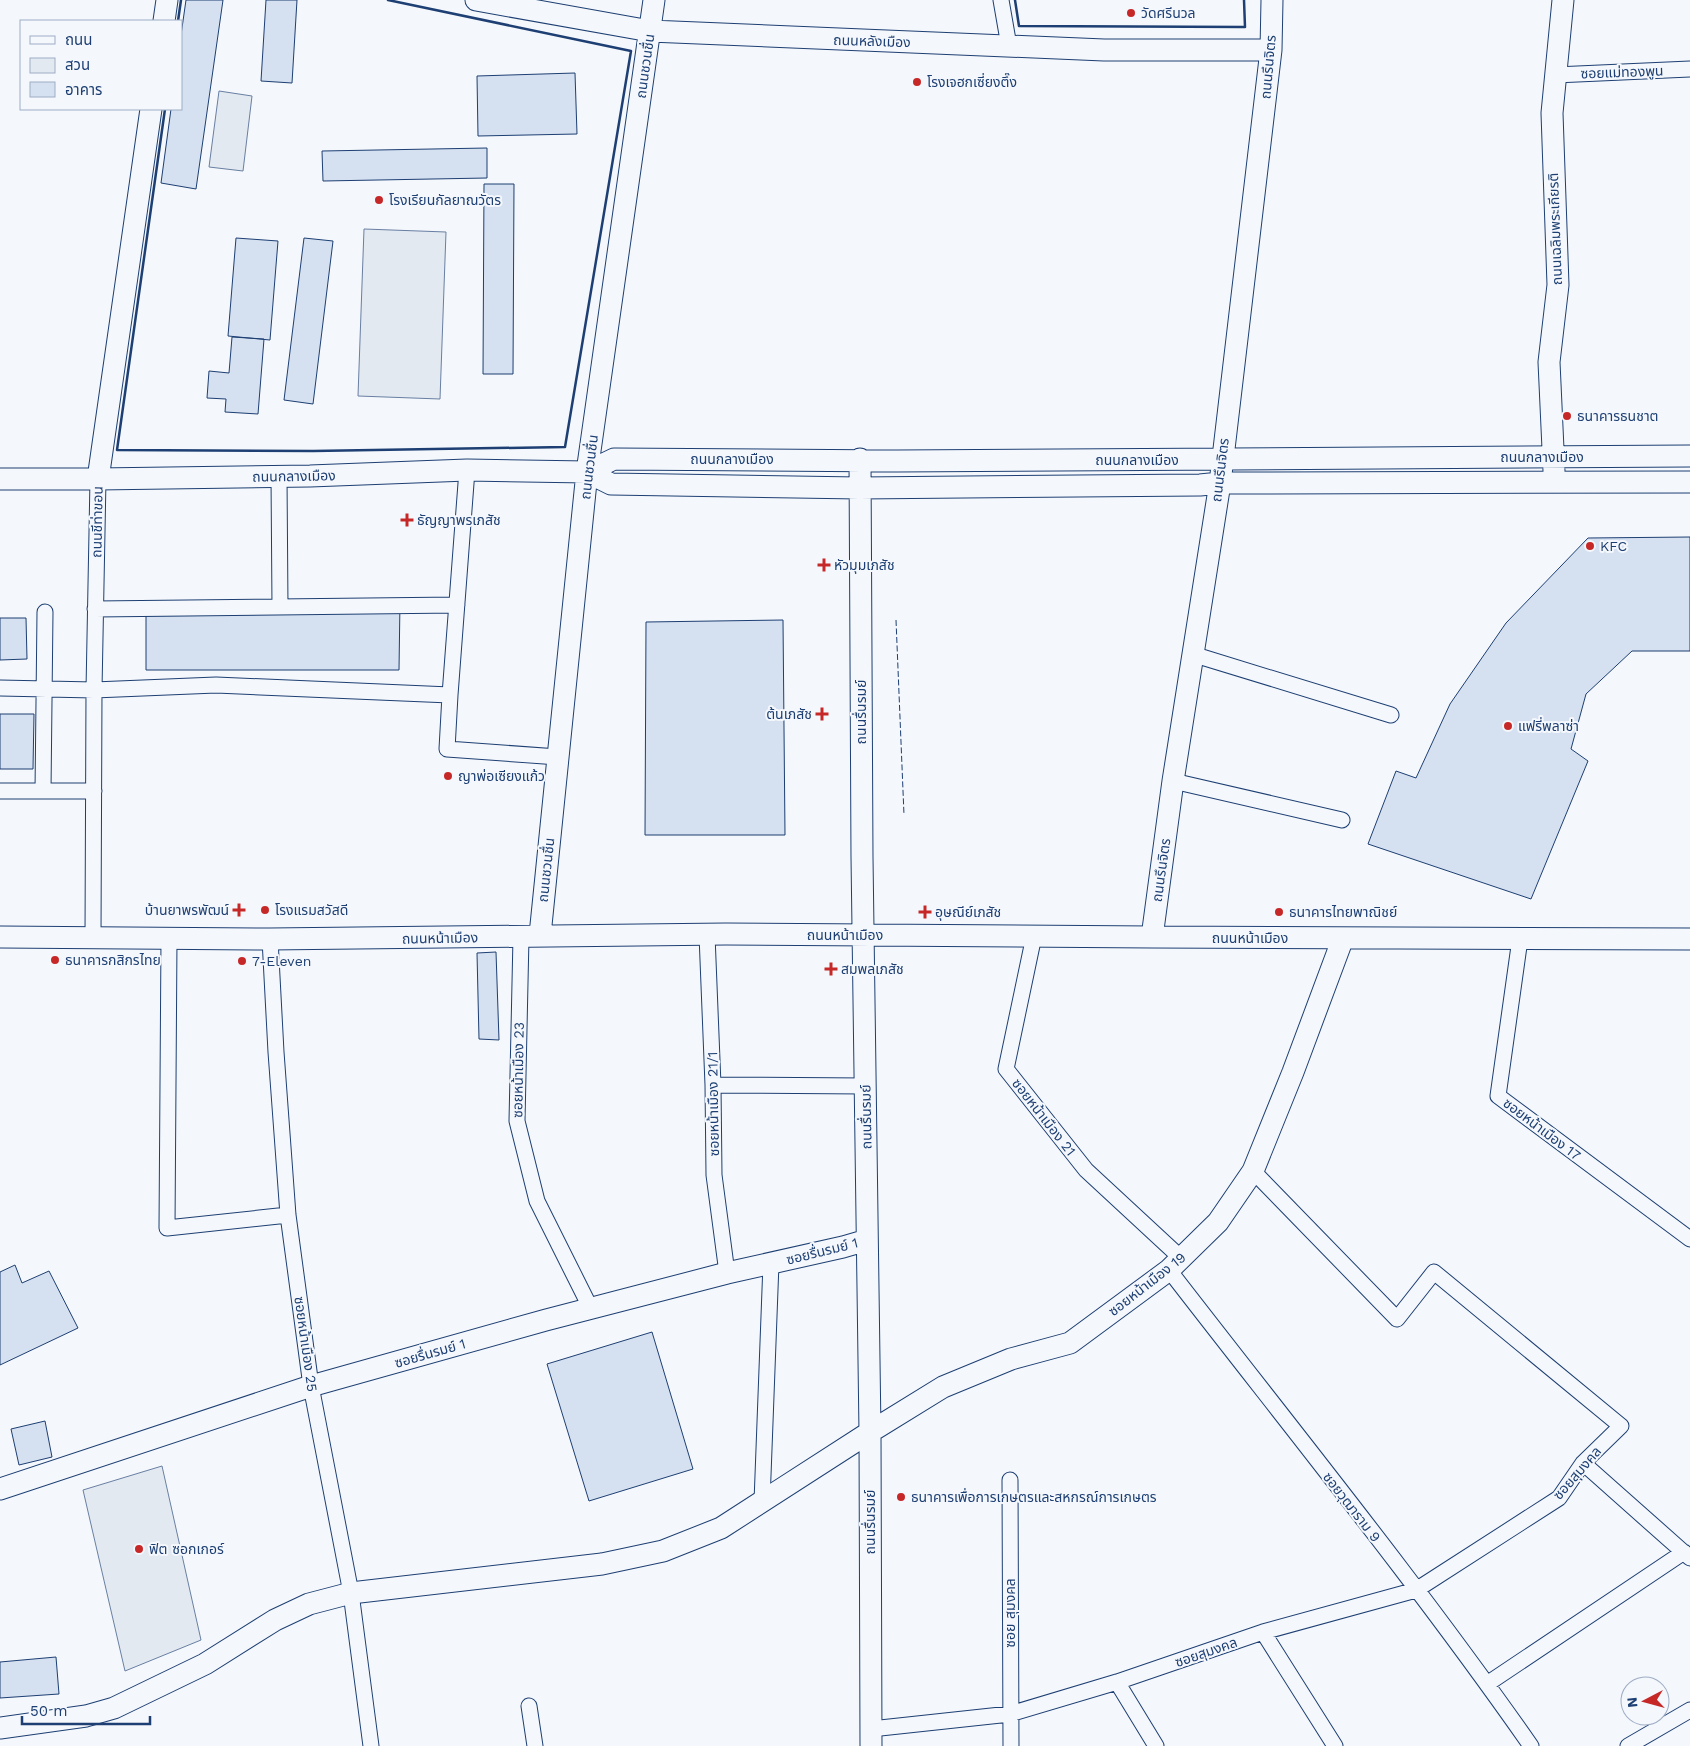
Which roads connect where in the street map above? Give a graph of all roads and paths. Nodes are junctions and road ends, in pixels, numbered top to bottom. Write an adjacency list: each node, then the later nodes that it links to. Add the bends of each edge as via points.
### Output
1 (167, 0): 7 (street)
2 (476, 0): 8 (street, ถนนหลังเมือง)
3 (654, 0): 8 (street, ถนนชวนชื่น)
4 (1001, 0): 9 (street)
5 (1272, 0): 10 (street, ถนนรึนจิตร)
6 (1563, 0): 12 (street, ถนนเฉลิมพระเกียรติ)
7 (164, 20)
8 (650, 31): 9 (street, ถนนหลังเมือง); 19 (street, ถนนชวนชื่น)
9 (1009, 46): 10 (street, ถนนหลังเมือง, via 1104,50)
10 (1271, 50): 17 (street, ถนนรึนจิตร)
11 (1690, 69): 12 (street, ซอยแม่ทองพูน)
12 (1555, 75): 15 (street, ถนนเฉลิมพระเกียรติ, via 1552,113 1558,285 1549,362)
13 (151, 110): 22 (street, ถนนชีท่าขอน)
14 (1690, 456): 15 (street, ถนนกลางเมือง)
15 (1553, 457): 17 (street, ถนนกลางเมือง); 23 (street, ถนนเฉลิมพระเกียรติ)
16 (860, 459): 17 (street, ถนนกลางเมือง); 19 (street, ถนนกลางเมือง, via 614,459); 26 (street, ถนนรื่นรมย์)
17 (1221, 459): 25 (street, ถนนรึนจิตร)
18 (467, 470): 19 (street, ถนนกลางเมือง); 20 (street, ถนนกลางเมือง); 27 (street)
19 (587, 472): 26 (street, ถนนกลางเมือง, via 611,484); 37 (street, ถนนชวนชื่น)
20 (279, 476): 22 (street, ถนนกลางเมือง); 28 (street)
21 (0, 478): 22 (street, ถนนกลางเมือง)
22 (98, 479): 29 (street, ถนนชีท่าขอน)
23 (1556, 482): 24 (street, ถนนกลางเมือง); 25 (street, ถนนกลางเมือง)
24 (1690, 482)
25 (1220, 483): 26 (street, ถนนกลางเมือง); 31 (street, ถนนรึนจิตร)
26 (859, 488): 44 (street, ถนนรื่นรมย์)
27 (457, 605): 28 (street); 35 (street)
28 (280, 607): 29 (street)
29 (96, 609): 34 (street, ถนนชีท่าขอน)
30 (45, 612): 33 (street)
31 (1192, 654): 36 (street); 38 (street, ถนนรึนจิตร)
32 (0, 688): 33 (street)
33 (44, 688): 34 (street); 40 (street)
34 (94, 690): 35 (street, via 216,685); 41 (street, ถนนชีท่าขอน)
35 (450, 695): 37 (street, via 447,749)
36 (1391, 716)
37 (558, 757): 45 (street, ถนนชวนชื่น)
38 (1173, 781): 42 (street); 48 (street, ถนนรึนจิตร)
39 (0, 791): 40 (street)
40 (43, 791): 41 (street)
41 (94, 791): 49 (street, ถนนชีท่าขอน)
42 (1342, 820)
43 (707, 935): 44 (street, ถนนหน้าเมือง); 45 (street, ถนนหน้าเมือง); 55 (street, ซอยหน้าเมือง 21/1)
44 (864, 935): 46 (street, ถนนหน้าเมือง); 56 (street, ถนนรื่นรมย์)
45 (530, 936): 52 (street, ถนนหน้าเมือง); 64 (street, ซอยหน้าเมือง 23, via 517,1122 536,1201)
46 (1034, 936): 48 (street, ถนนหน้าเมือง); 62 (street, ซอยหน้าเมือง 21, via 1006,1069 1086,1170)
47 (0, 937): 49 (street, ถนนหน้าเมือง)
48 (1152, 937): 50 (street, ถนนหน้าเมือง)
49 (93, 938): 51 (street, ถนนหน้าเมือง)
50 (1343, 938): 53 (street, ถนนหน้าเมือง); 57 (street, ซอยหน้าเมือง 19)
51 (169, 939): 52 (street, ถนนหน้าเมือง); 58 (street, via 167,1228)
52 (270, 939): 58 (street, ซอยหน้าเมือง 25)
53 (1520, 939): 54 (street, ถนนหน้าเมือง); 59 (street, ซอยหน้าเมือง 17, via 1498,1096)
54 (1690, 939)
55 (714, 1086): 56 (street); 63 (street, ซอยหน้าเมือง 21/1, via 714,1175)
56 (865, 1086): 60 (street, ถนนรื่นรมย์)
57 (1253, 1171): 62 (street, ซอยหน้าเมือง 19, via 1218,1222); 67 (street, ซอยสุมงคล, via 1397,1319 1434,1272 1621,1426)
58 (288, 1215): 65 (street, ซอยหน้าเมือง 25)
59 (1690, 1239)
60 (867, 1240): 61 (street, ซอยรื่นรมย์ 1); 66 (street, ถนนรื่นรมย์)
61 (771, 1263): 63 (street, ซอยรื่นรมย์ 1); 70 (street)
62 (1175, 1264): 66 (street, ซอยหน้าเมือง 19, via 1070,1343 1010,1359 943,1388); 72 (street, ซอยวุฒาราม 9)
63 (727, 1274): 64 (street, ซอยรื่นรมย์ 1)
64 (591, 1309): 65 (street, ซอยรื่นรมย์ 1)
65 (311, 1386): 69 (street, ซอยรื่นรมย์ 1); 73 (street, ซอยหน้าเมือง 25)
66 (870, 1432): 70 (street, ซอยหน้าเมือง 19); 81 (street, ถนนรื่นรมย์)
67 (1583, 1463): 71 (street); 72 (street, ซอยสุมงคล, via 1559,1498)
68 (1010, 1480): 79 (street, ซอย สุมงคล)
69 (0, 1489)
70 (762, 1502): 73 (street, ซอยหน้าเมือง 19, via 721,1528 654,1553 602,1564)
71 (1687, 1555): 76 (street)
72 (1416, 1590): 74 (street, ซอยสุมงคล); 76 (street, ซอยวุฒาราม 9)
73 (351, 1593): 80 (street, ซอยหน้าเมือง 19, via 309,1604 275,1620 206,1664 114,1708 86,1716); 82 (street, ซอยหน้าเมือง 25)
74 (1263, 1632): 75 (street, ซอยสุมงคล); 86 (street)
75 (1117, 1682): 79 (street, ซอยสุมงคล); 85 (street)
76 (1487, 1684): 87 (street, ซอยวุฒาราม 9)
77 (529, 1706): 83 (street)
78 (1690, 1710): 88 (street)
79 (1010, 1714): 81 (street, ซอยสุมงคล); 84 (street, ซอย สุมงคล)
80 (0, 1728)
81 (871, 1738)
82 (371, 1746)
83 (535, 1746)
84 (1011, 1746)
85 (1156, 1746)
86 (1334, 1746)
87 (1531, 1746)
88 (1628, 1746)

